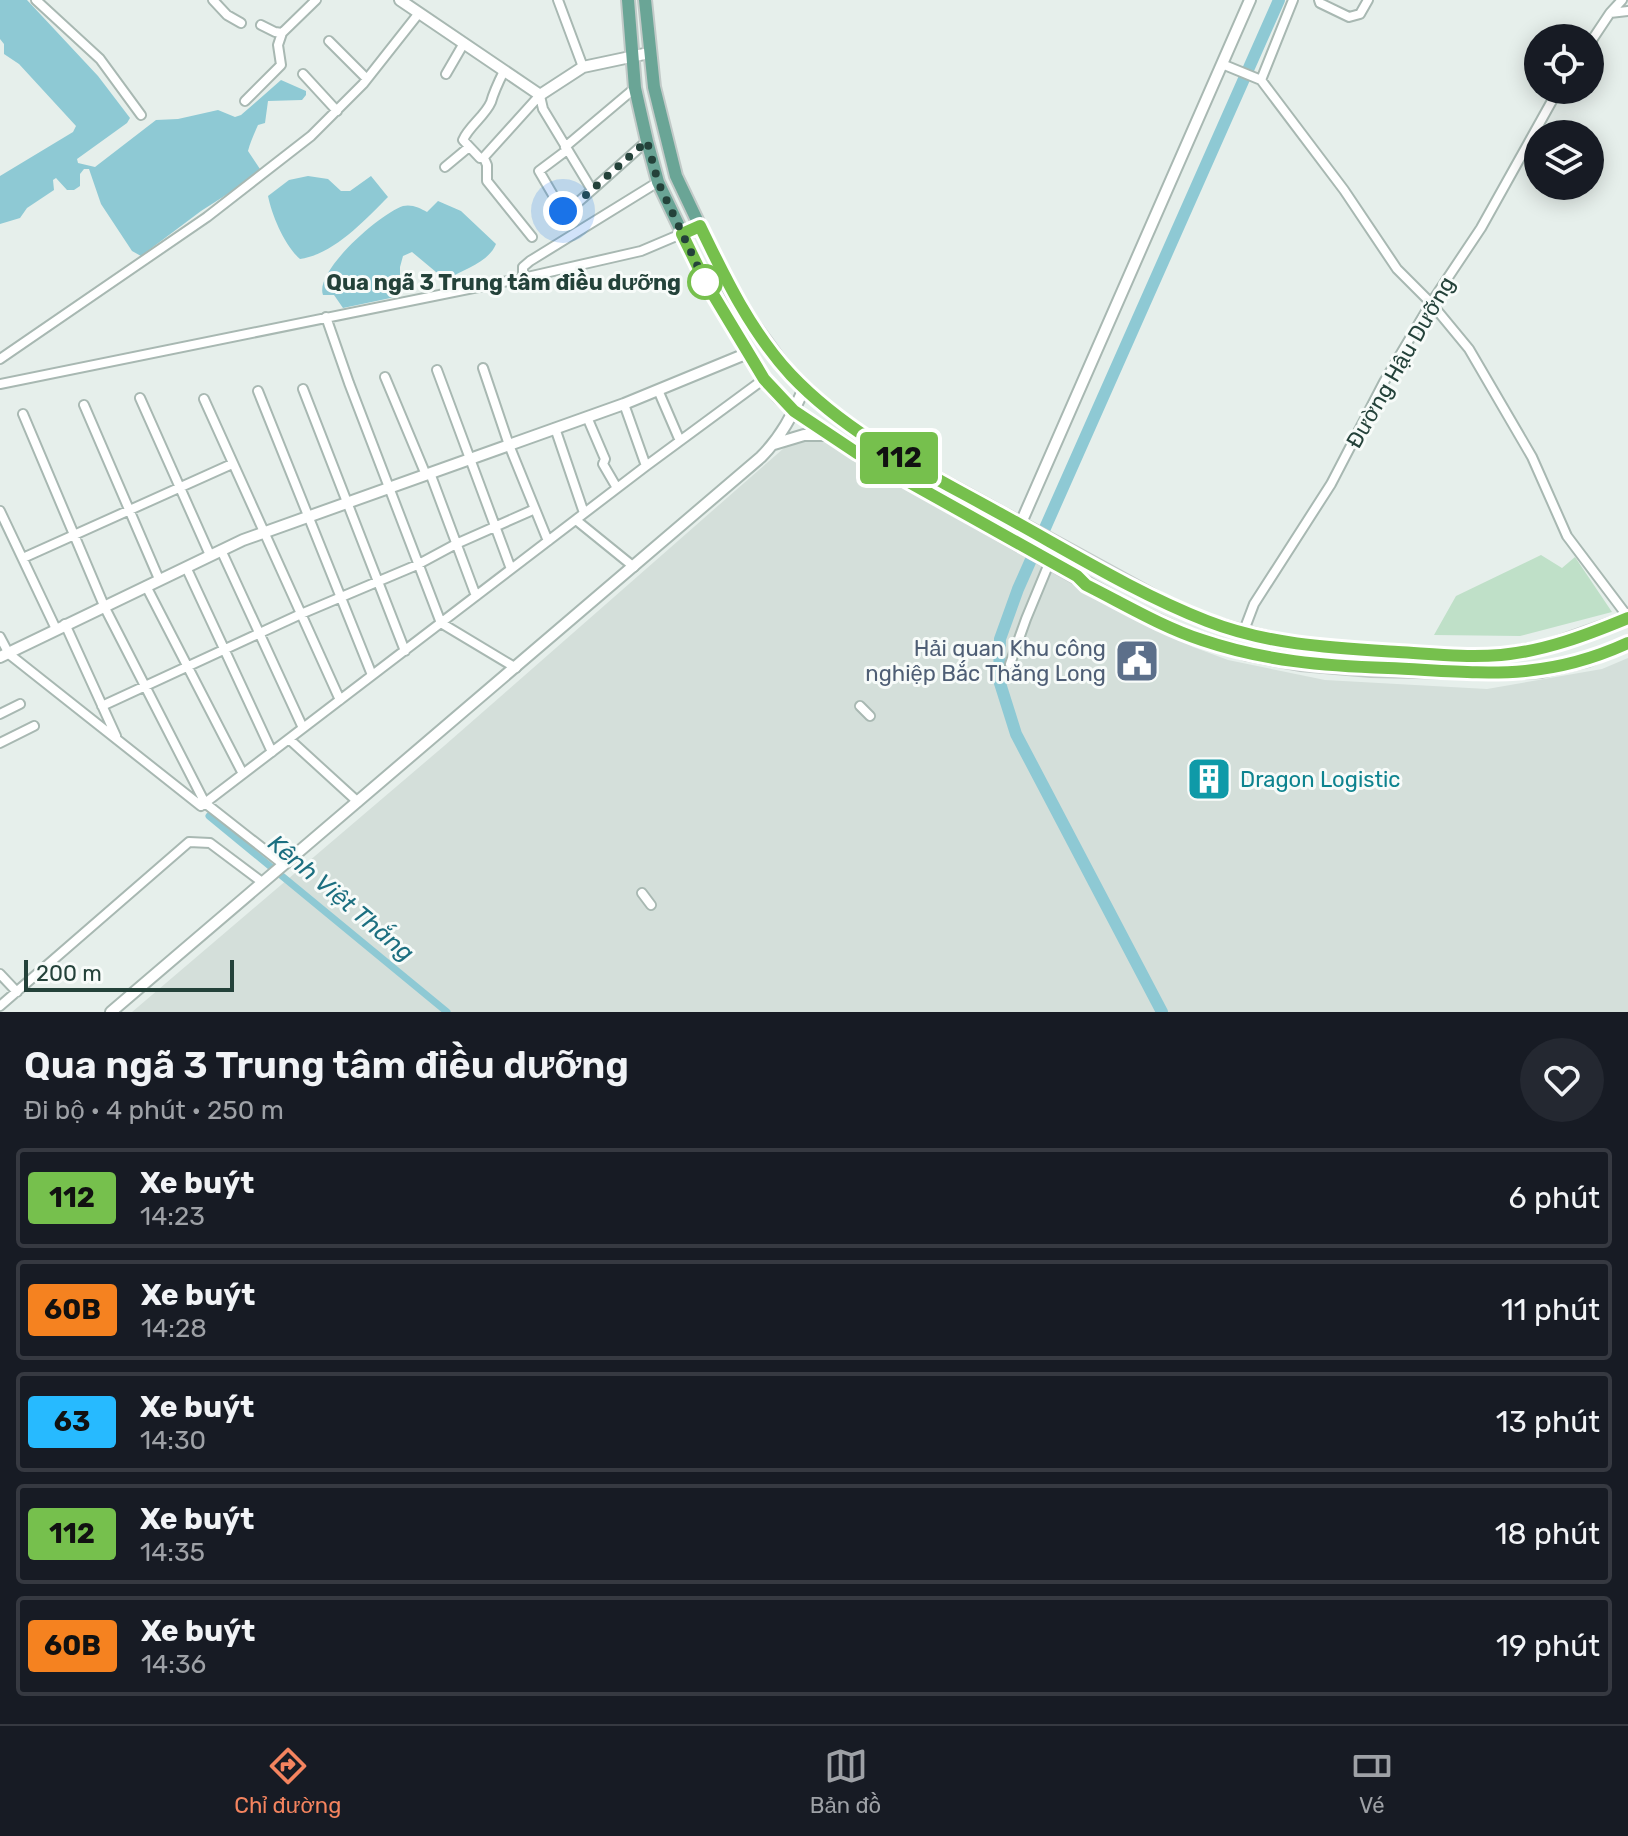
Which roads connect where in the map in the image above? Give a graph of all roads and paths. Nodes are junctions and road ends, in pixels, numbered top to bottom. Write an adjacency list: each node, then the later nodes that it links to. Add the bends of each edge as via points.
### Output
1 (36, 0): 36 (street, via 100,59)
2 (213, 0): 16 (street)
3 (316, 0): 19 (street)
4 (400, 0): 14 (street)
5 (558, 0): 25 (street)
6 (628, 0): 23 (main road)
7 (645, 0): 22 (main road)
8 (1250, 0): 24 (street)
9 (1293, 0): 30 (street)
10 (1319, 0): 11 (street, via 1349,17 1360,14)
11 (1368, 0)
12 (1622, 0): 15 (street)
13 (1628, 11): 15 (street)
14 (419, 13): 21 (street); 29 (street)
15 (1610, 13): 17 (street)
16 (241, 23)
17 (1603, 24)
18 (261, 25): 19 (street)
19 (282, 33): 33 (street, via 281,65)
20 (329, 41): 29 (street)
21 (464, 43): 26 (street); 28 (street)
22 (649, 53): 23 (street); 44 (main road, via 673,164)
23 (632, 57): 25 (street); 31 (main road)
24 (1222, 64): 30 (street); 87 (street)
25 (583, 67): 32 (street)
26 (504, 71): 32 (street); 38 (street, via 490,104 465,136)
27 (303, 74): 35 (street)
28 (446, 74)
29 (367, 79): 35 (street)
30 (1257, 79): 48 (street, via 1344,190 1397,269)
31 (635, 88): 37 (main road); 39 (street)
32 (540, 95): 39 (street); 40 (street)
33 (245, 101)
34 (1550, 104): 48 (street, Đường Hậu Dưỡng, via 1481,228)
35 (337, 111): 51 (street, via 245,189)
36 (141, 115)
37 (647, 141): 42 (main road); 43 (street)
38 (469, 147): 40 (street); 41 (street)
39 (566, 148): 43 (street); 43 (street, via 539,171 560,207 568,211)
40 (484, 158): 46 (street, via 487,181)
41 (445, 167)
42 (658, 182): 45 (main road); 47 (street, via 527,262)
43 (592, 190)
44 (700, 226): 45 (street); 57 (main road, via 734,298)
45 (682, 234): 47 (street, via 641,251); 50 (main road)
46 (532, 237)
47 (523, 278): 49 (street)
48 (1431, 303): 109 (street, via 1488,379 1532,457 1567,536); 112 (street, Đường Hậu Dưỡng, via 1331,484 1254,604)
49 (326, 317): 56 (street); 78 (street)
50 (748, 353): 55 (main road); 59 (street)
51 (0, 359)
52 (483, 368): 72 (street)
53 (437, 370): 73 (street)
54 (385, 377): 76 (street)
55 (764, 379): 65 (main road); 70 (street)
56 (0, 384)
57 (804, 388): 65 (street); 87 (main road, via 884,449)
58 (303, 389): 80 (street)
59 (658, 390): 63 (street); 70 (street)
60 (258, 391): 85 (street)
61 (140, 398): 77 (street)
62 (204, 399): 74 (street)
63 (624, 404): 67 (street); 75 (street)
64 (84, 405): 82 (street)
65 (794, 411): 69 (main road); 71 (street)
66 (23, 414): 90 (street)
67 (587, 417): 68 (street); 79 (street)
68 (555, 428): 72 (street); 84 (street)
69 (830, 435): 71 (street, via 804,435); 92 (main road)
70 (680, 441): 75 (street)
71 (774, 444): 100 (street)
72 (509, 445): 73 (street); 81 (street)
73 (472, 458): 76 (street); 88 (street)
74 (232, 464): 77 (street); 89 (street)
75 (646, 466): 79 (street)
76 (428, 474): 78 (street); 93 (street)
77 (180, 488): 82 (street); 95 (street)
78 (388, 488): 80 (street); 98 (street)
79 (617, 488): 84 (street)
80 (348, 502): 85 (street); 103 (street)
81 (535, 509): 88 (street); 91 (street)
82 (130, 510): 90 (street); 102 (street)
83 (0, 511): 96 (street)
84 (584, 513): 86 (street)
85 (308, 517): 89 (street); 106 (street)
86 (576, 520): 91 (street); 100 (street)
87 (1022, 525): 92 (street); 112 (main road, via 1164,602)
88 (495, 526): 93 (street); 101 (street)
89 (263, 533): 94 (street); 108 (street)
90 (73, 535): 96 (street); 107 (street)
91 (548, 541): 101 (street)
92 (1013, 541): 97 (main road)
93 (456, 544): 98 (street); 105 (street)
94 (221, 550): 95 (street); 113 (street)
95 (210, 555): 99 (street)
96 (23, 558): 111 (street)
97 (1046, 559): 123 (street); 127 (main road, via 1169,627 1232,650 1300,664 1371,670)
98 (417, 565): 103 (street); 110 (street)
99 (186, 567): 102 (street); 118 (street)
100 (634, 567): 125 (street)
101 (511, 569): 105 (street)
102 (159, 579): 104 (street)
103 (379, 582): 106 (street); 119 (street)
104 (146, 586): 107 (street); 124 (street)
105 (476, 596): 110 (street)
106 (342, 598): 108 (street); 128 (street)
107 (105, 608): 111 (street); 129 (street)
108 (301, 614): 113 (street); 130 (street)
109 (1628, 618): 117 (main road)
110 (441, 623): 119 (street); 125 (street)
111 (61, 626): 121 (street); 132 (street)
112 (1243, 633): 120 (main road, via 1294,645 1454,656)
113 (260, 635): 118 (street); 137 (street)
114 (1628, 636): 122 (main road)
115 (0, 637): 121 (street)
116 (1628, 643): 122 (main road)
117 (1537, 649): 120 (main road); 126 (main road)
118 (225, 651): 124 (street); 141 (street)
119 (405, 651): 128 (street)
120 (1522, 652): 127 (main road)
121 (4, 656): 138 (street)
122 (1574, 662): 126 (main road)
123 (1010, 664)
124 (187, 668): 129 (street); 142 (street)
125 (516, 668): 143 (street)
126 (1541, 671): 127 (main road)
127 (1524, 672)
128 (372, 675): 130 (street)
129 (145, 686): 132 (street); 144 (street)
130 (340, 700): 137 (street)
131 (20, 704): 134 (street)
132 (102, 706): 138 (street)
133 (860, 706): 135 (street)
134 (0, 714)
135 (870, 716)
136 (34, 726): 140 (street)
137 (303, 728): 139 (street)
138 (117, 739): 144 (street, via 201,806)
139 (289, 739): 141 (street); 143 (street)
140 (0, 743)
141 (272, 752): 142 (street)
142 (243, 774): 144 (street)
143 (358, 802): 145 (street)
144 (205, 803): 145 (street)
145 (284, 865): 146 (street)
146 (263, 882): 150 (street, via 210,843 189,842); 152 (street)
147 (642, 893): 148 (street)
148 (651, 905)
149 (0, 974): 150 (street)
150 (17, 992): 151 (street)
151 (0, 1006)
152 (111, 1012)

